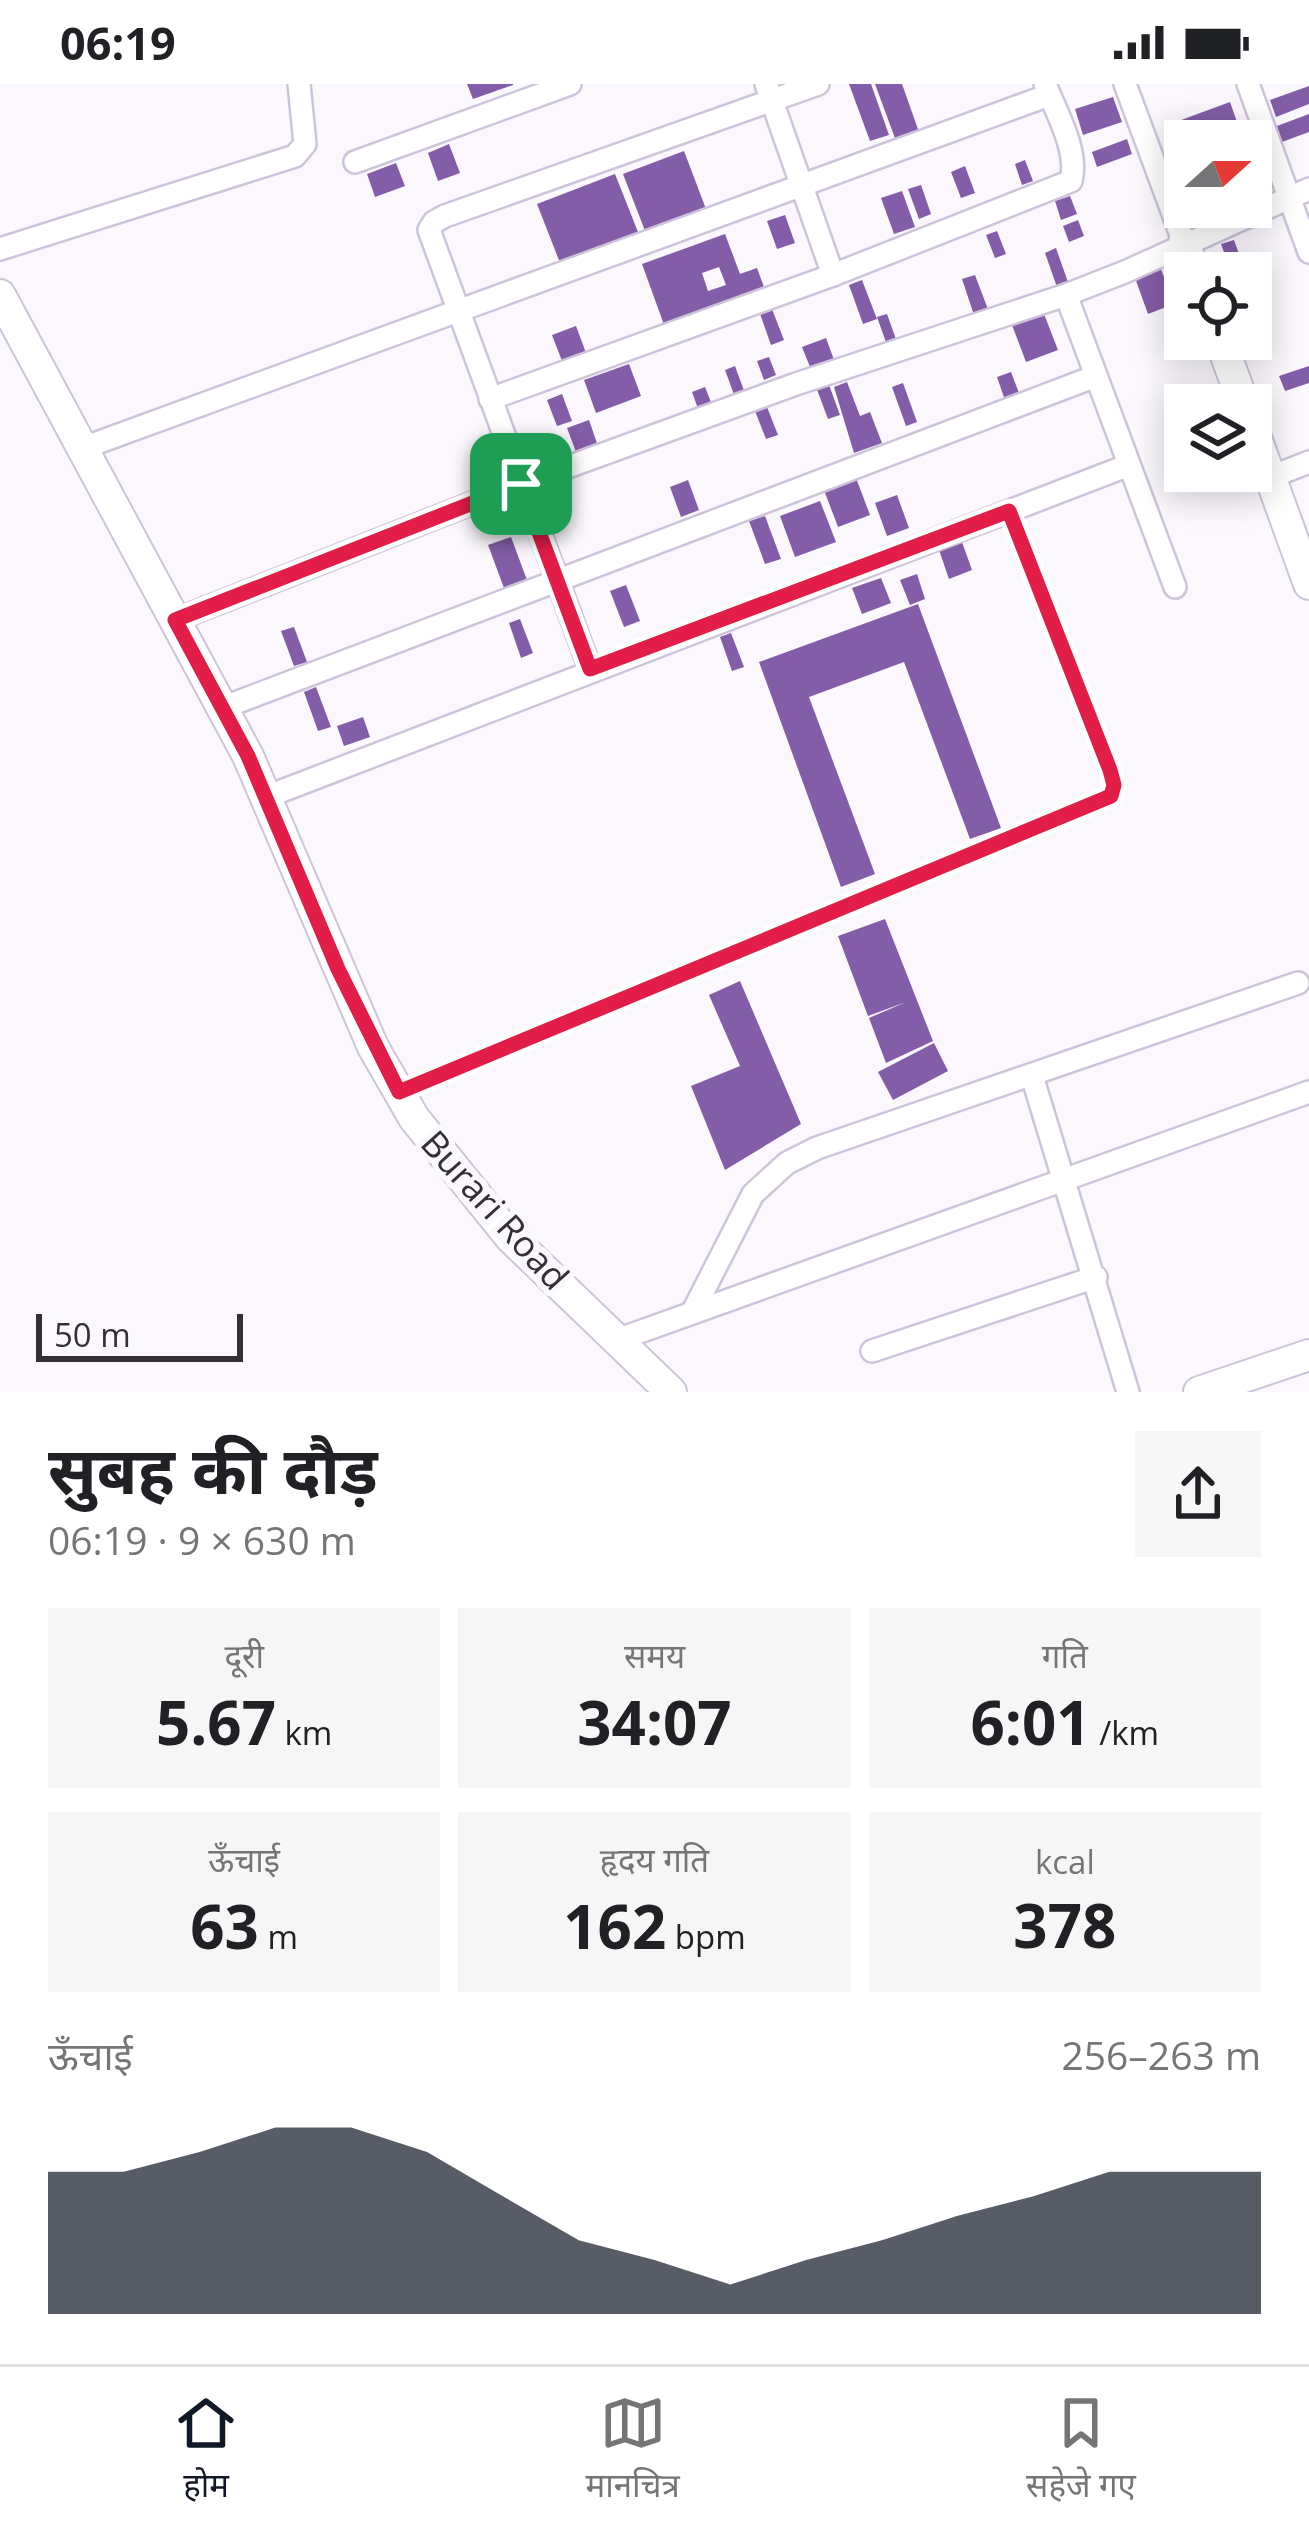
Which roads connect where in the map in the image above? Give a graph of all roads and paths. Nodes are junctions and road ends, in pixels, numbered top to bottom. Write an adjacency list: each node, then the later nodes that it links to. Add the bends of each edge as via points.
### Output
1 (298, 84): 12 (street, via 305,144 295,155)
2 (570, 84): 8 (street)
3 (818, 84): 7 (street)
4 (1125, 84): 11 (street)
5 (1248, 84): 10 (street)
6 (1047, 90): 9 (street); 15 (street, via 1071,154 1071,181)
7 (769, 92): 9 (street); 18 (street, via 434,222 429,230)
8 (355, 162)
9 (802, 185): 15 (street); 18 (street)
10 (1298, 193): 11 (street); 14 (street)
11 (1184, 243): 13 (main road); 17 (street)
12 (0, 249)
13 (1188, 252)
14 (1309, 252)
15 (832, 274): 20 (street)
16 (0, 295): 21 (main road, Burari Road)
17 (1066, 295): 19 (street); 26 (street)
18 (459, 311): 20 (street); 21 (street)
19 (1096, 376): 23 (street); 28 (street)
20 (490, 399): 26 (street)
21 (82, 448): 31 (main road, Burari Road)
22 (1309, 462): 24 (street)
23 (1129, 465): 27 (street); 30 (street)
24 (1272, 477)
25 (1272, 480): 29 (main road)
26 (521, 484): 28 (street); 31 (street)
27 (1009, 511): 32 (street); 37 (lane, via 1110,770 1111,796)
28 (556, 581): 32 (street); 33 (street)
29 (1309, 584)
30 (1175, 587)
31 (175, 620): 33 (main road, Burari Road)
32 (590, 669): 34 (street)
33 (222, 708): 34 (main road, Burari Road)
34 (266, 796): 37 (main road, Burari Road)
35 (1298, 983): 36 (street)
36 (1032, 1076): 39 (street); 41 (street, via 787,1163 753,1194)
37 (399, 1092): 42 (main road, Burari Road, via 511,1238)
38 (1309, 1092): 39 (street)
39 (1066, 1180): 40 (street); 41 (street)
40 (1096, 1277): 43 (street); 46 (street)
41 (692, 1313): 42 (street)
42 (617, 1340): 45 (main road, Burari Road)
43 (872, 1352)
44 (1309, 1355): 47 (main road)
45 (671, 1392)
46 (1128, 1392)
47 (1199, 1392)

